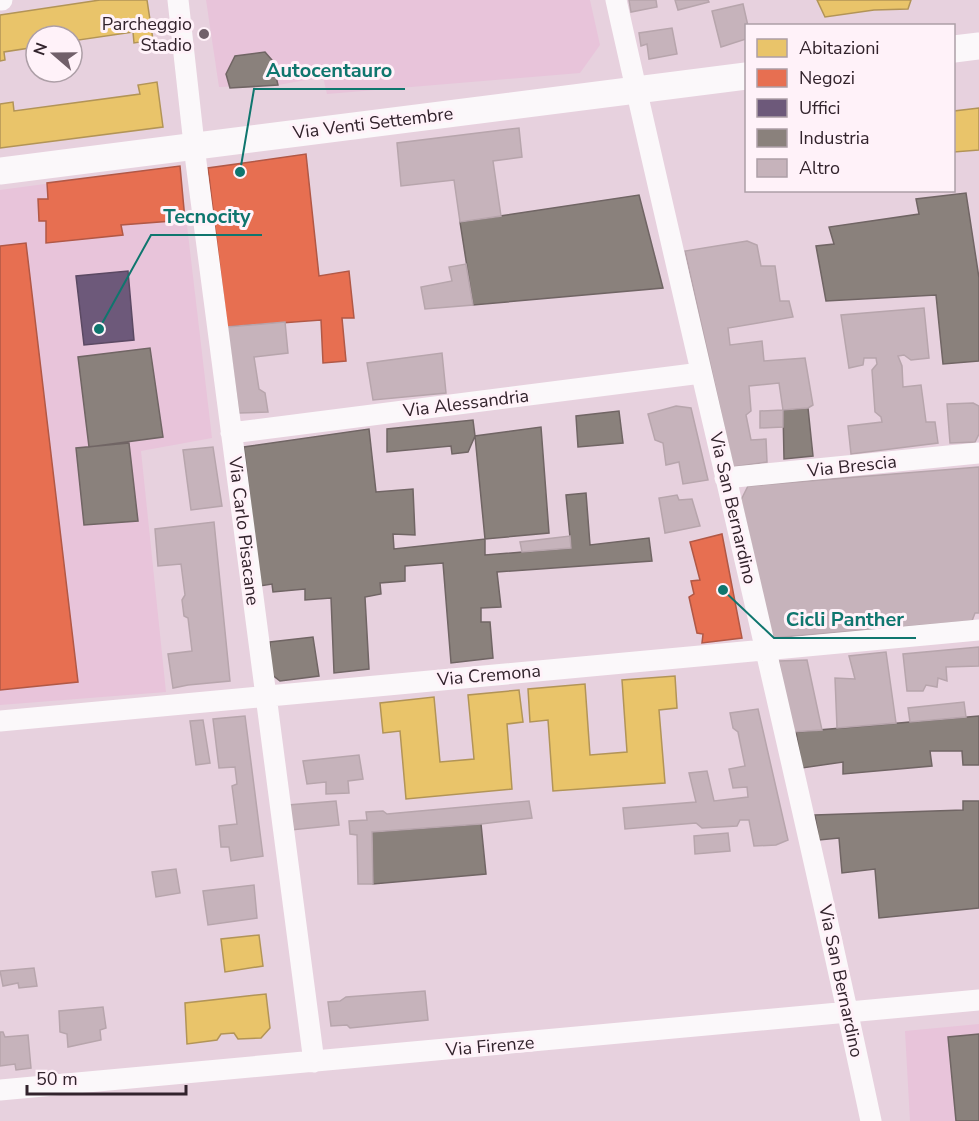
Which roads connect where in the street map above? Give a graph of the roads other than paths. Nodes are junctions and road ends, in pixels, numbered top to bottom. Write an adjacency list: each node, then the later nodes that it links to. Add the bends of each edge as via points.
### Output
1 (178, 0): 7 (street, Via Carlo Pisacane)
2 (616, 0): 6 (street, Via San Bernardino)
3 (979, 46): 4 (street)
4 (955, 49)
5 (745, 76): 6 (street, Via Venti Settembre)
6 (636, 91): 7 (street, Via Venti Settembre); 9 (street, Via San Bernardino)
7 (195, 146): 8 (street, Via Venti Settembre); 10 (street, Via Carlo Pisacane)
8 (0, 171)
9 (701, 373): 10 (street, Via Alessandria); 12 (street, Via San Bernardino)
10 (231, 433): 15 (street, Via Carlo Pisacane)
11 (979, 453): 12 (street, Via Brescia)
12 (725, 478): 14 (street, Via San Bernardino)
13 (979, 630): 14 (street, Via Cremona)
14 (767, 649): 15 (street, Via Cremona); 18 (street, Via San Bernardino)
15 (265, 697): 16 (street, Via Cremona); 19 (street, Via Carlo Pisacane)
16 (0, 721)
17 (979, 1000): 18 (street, Via Firenze)
18 (848, 1012): 19 (street, Via Firenze); 21 (street, Via San Bernardino)
19 (314, 1062): 20 (street, Via Firenze)
20 (0, 1090)
21 (871, 1121)

